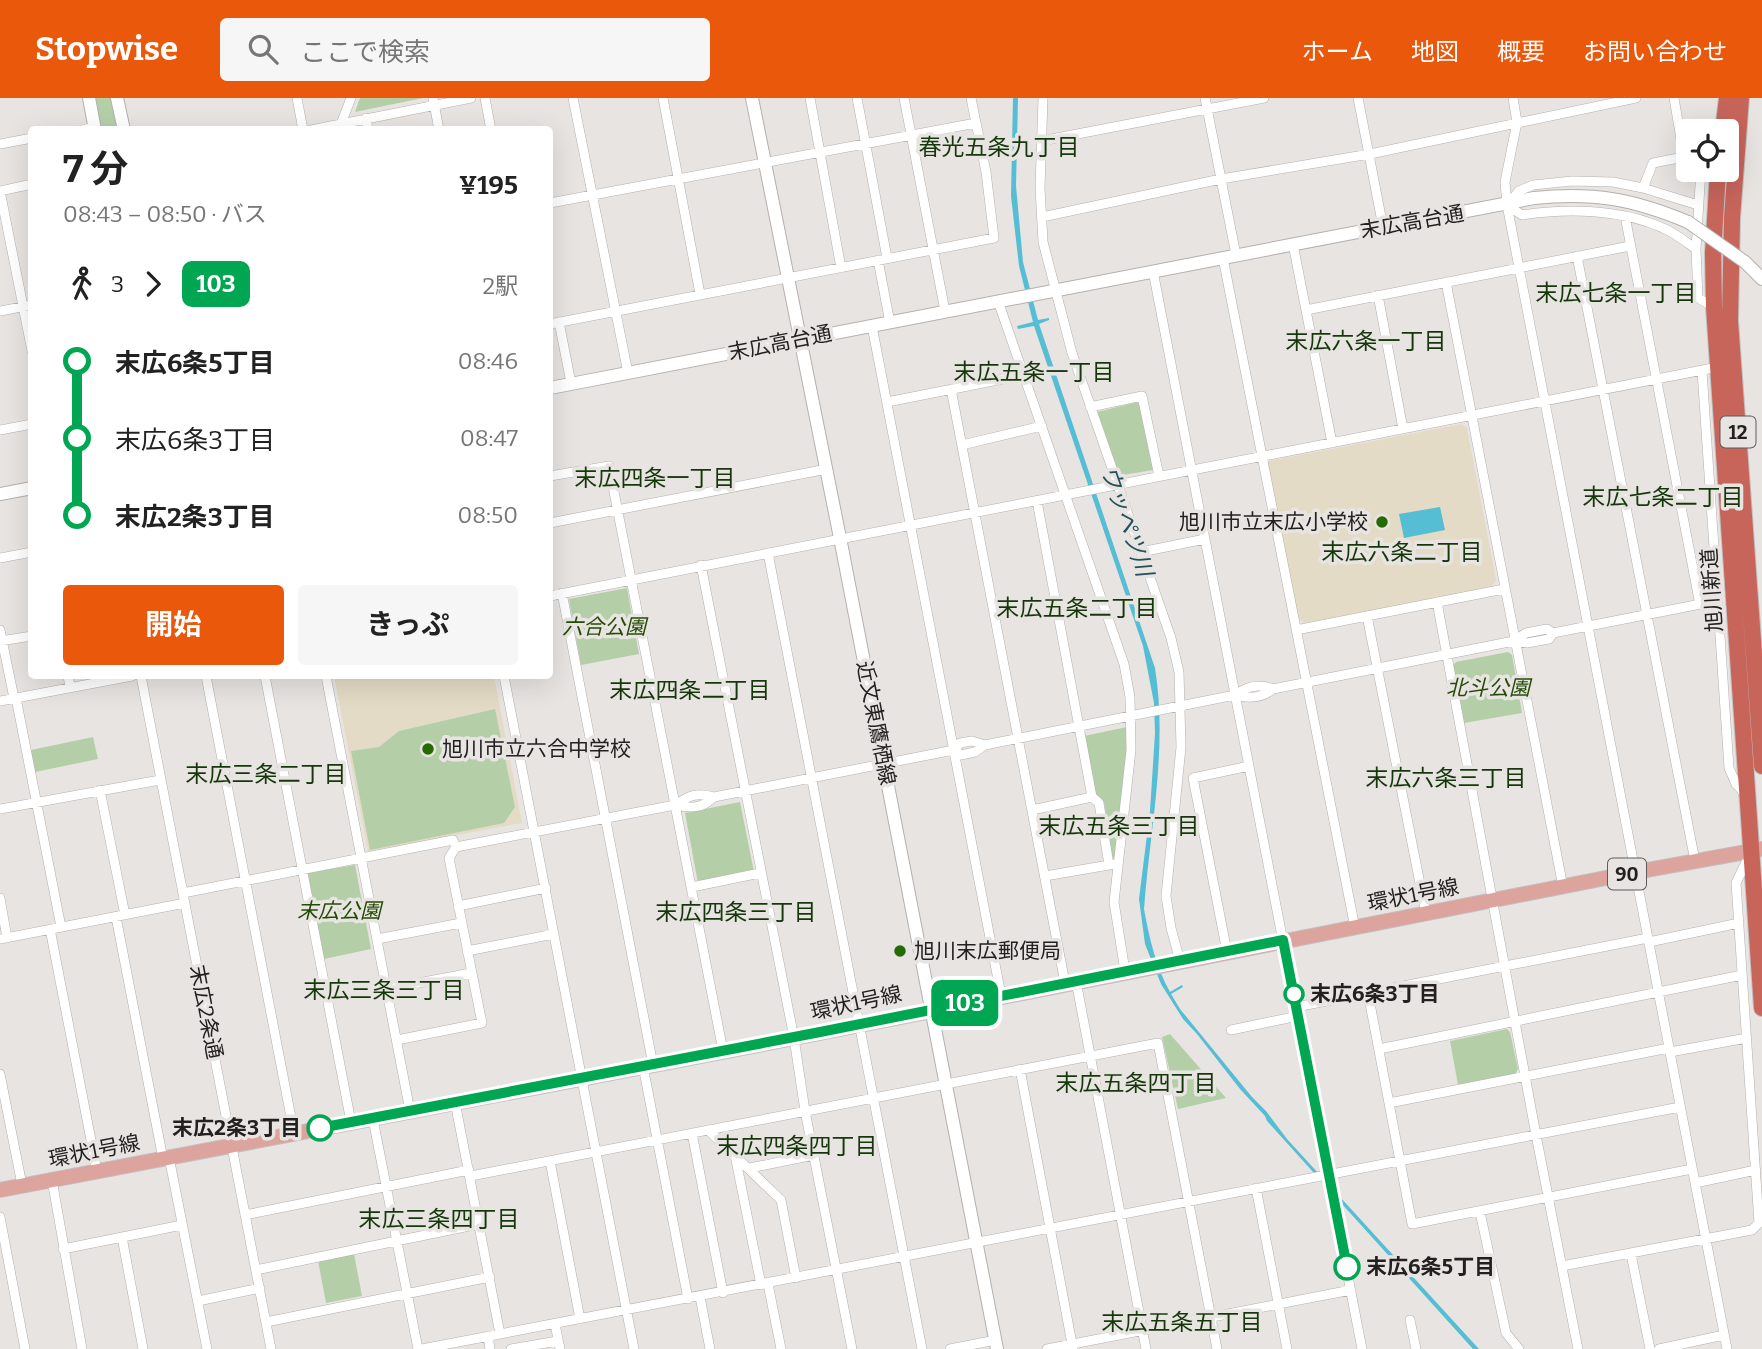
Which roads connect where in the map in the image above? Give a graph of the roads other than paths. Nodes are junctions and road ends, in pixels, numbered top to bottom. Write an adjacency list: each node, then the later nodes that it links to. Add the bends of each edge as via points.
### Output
1 (89, 98): 30 (street)
2 (117, 98): 31 (street)
3 (297, 98): 32 (street)
4 (351, 98): 29 (street)
5 (471, 98): 23 (street)
6 (485, 98): 36 (street)
7 (573, 98): 52 (street)
8 (663, 98): 45 (street)
9 (752, 98): 44 (street, 近文東鷹栖線)
10 (810, 98): 42 (street)
11 (857, 98): 41 (street)
12 (904, 98): 37 (street)
13 (971, 98): 28 (street)
14 (1043, 98): 39 (street)
15 (1205, 98): 24 (street)
16 (1264, 98): 24 (street)
17 (1359, 98): 43 (street)
18 (1513, 98): 27 (street)
19 (1636, 98): 27 (street)
20 (1674, 98): 50 (street, via 1684,157 1653,163)
21 (1727, 98): 26 (highway)
22 (1741, 98): 162 (highway, 旭川新道 / 12, via 1730,321)
23 (434, 102): 25 (street); 35 (street)
24 (1207, 109): 39 (street); 46 (street)
25 (366, 118): 29 (street); 34 (street)
26 (1724, 119)
27 (1517, 122): 43 (street); 54 (street, via 1505,182)
28 (976, 123): 37 (street); 61 (street, via 994,238)
29 (341, 124): 33 (street)
30 (91, 126)
31 (123, 126)
32 (302, 126)
33 (331, 126)
34 (367, 126)
35 (438, 126)
36 (490, 126)
37 (911, 135): 41 (street); 61 (street)
38 (28, 139): 40 (street)
39 (1041, 141): 57 (street)
40 (0, 144)
41 (866, 144): 42 (street); 65 (street)
42 (821, 153): 44 (street); 66 (street)
43 (1370, 154): 46 (street); 58 (street)
44 (764, 162): 45 (street); 69 (street, 近文東鷹栖線)
45 (678, 178): 52 (street); 73 (street)
46 (1221, 179): 57 (street); 63 (street)
47 (1700, 182): 55 (street)
48 (1717, 182): 77 (highway, 旭川新道 / 12)
49 (28, 185): 51 (street)
50 (1643, 188): 54 (street, via 1613,181 1543,183 1519,191); 55 (street)
51 (0, 191): 76 (street)
52 (593, 195): 53 (street); 78 (street)
53 (553, 202)
54 (1507, 205): 56 (street, via 1522,215 1547,211); 58 (street, 末広高台通); 67 (street); 70 (street, 末広高台通, bridge, via 1571,195 1657,209 1688,222)
55 (1698, 205): 62 (street)
56 (1625, 216): 60 (street); 62 (street, via 1664,228)
57 (1042, 217): 72 (street)
58 (1383, 227): 59 (street, 末広高台通)
59 (1293, 244): 63 (street, 末広高台通); 79 (street)
60 (1630, 246): 64 (street); 90 (street)
61 (932, 249): 65 (street); 81 (street)
62 (1696, 249): 77 (street, via 1698,298)
63 (1230, 256): 68 (street, 末広高台通); 105 (street)
64 (1577, 256): 67 (street); 94 (street)
65 (883, 259): 66 (street); 83 (street)
66 (841, 268): 69 (street)
67 (1518, 268): 71 (street); 95 (street)
68 (1153, 271): 72 (street, 末広高台通); 107 (street)
69 (787, 277): 73 (street); 85 (street, 近文東鷹栖線)
70 (1762, 279)
71 (1446, 282): 74 (street); 98 (street)
72 (1049, 291): 75 (street, 末広高台通); 97 (street)
73 (700, 294): 78 (street)
74 (1378, 295): 79 (street); 101 (street)
75 (1004, 300): 81 (street, 末広高台通); 89 (street)
76 (27, 306): 80 (street)
77 (1714, 307): 86 (highway, 旭川新道 / 12)
78 (615, 310): 82 (street); 88 (street)
79 (1306, 310): 103 (street)
80 (0, 311)
81 (946, 311): 83 (street, 末広高台通)
82 (554, 323): 91 (street)
83 (890, 323): 84 (street, 末広高台通)
84 (872, 326): 85 (street, 末広高台通); 96 (street)
85 (800, 339): 88 (street, 末広高台通); 106 (street, 近文東鷹栖線)
86 (1718, 367): 87 (street); 169 (highway, 旭川新道 / 12)
87 (1702, 371): 90 (street); 130 (street)
88 (628, 373): 91 (street, 末広高台通)
89 (1024, 375): 93 (street); 100 (street)
90 (1657, 380): 94 (street); 132 (street)
91 (571, 383): 92 (street, 末広高台通)
92 (553, 387)
93 (951, 390): 96 (street); 104 (street)
94 (1602, 390): 95 (street); 133 (street)
95 (1544, 401): 98 (street); 135 (street)
96 (887, 402): 118 (street)
97 (1090, 407): 109 (street, via 1142,396); 110 (street)
98 (1471, 415): 101 (street); 127 (street)
99 (28, 425): 102 (street)
100 (1042, 426): 104 (street); 113 (street)
101 (1403, 429): 103 (street)
102 (0, 430)
103 (1332, 443): 105 (street)
104 (962, 445): 116 (street)
105 (1262, 457): 107 (street); 136 (street)
106 (827, 469): 115 (street); 119 (street, 近文東鷹栖線)
107 (1191, 470): 109 (street); 120 (street)
108 (553, 475): 115 (street, via 609,466)
109 (1159, 476): 110 (street)
110 (1113, 486): 113 (street); 121 (street)
111 (28, 489): 112 (street)
112 (0, 494)
113 (1071, 494): 114 (street); 156 (street, via 1124,664)
114 (1037, 501): 116 (street); 157 (street)
115 (618, 510): 117 (street); 126 (street)
116 (976, 513): 118 (street); 158 (street)
117 (553, 522)
118 (910, 525): 119 (street); 159 (street)
119 (840, 538): 123 (street); 160 (street, 近文東鷹栖線)
120 (1205, 540): 121 (street); 152 (street)
121 (1141, 552): 155 (street, via 1179,672)
122 (28, 553): 124 (street)
123 (768, 553): 125 (street); 164 (street)
124 (0, 558)
125 (701, 565): 126 (street); 168 (street)
126 (632, 579): 128 (street); 172 (street)
127 (1504, 589): 131 (street); 140 (street)
128 (562, 593): 129 (street); 175 (street)
129 (553, 595)
130 (1716, 601): 132 (street); 169 (street, via 1729,768)
131 (1437, 602): 134 (street); 141 (street)
132 (1700, 605): 133 (street)
133 (1647, 615): 135 (street); 180 (street)
134 (1367, 616): 136 (street); 142 (street)
135 (1587, 627): 140 (street, via 1526,633); 183 (street)
136 (1296, 629): 150 (street)
137 (0, 630): 139 (street)
138 (28, 637): 139 (street)
139 (1, 641): 153 (street)
140 (1514, 642): 141 (street); 188 (street)
141 (1447, 654): 142 (street); 192 (street)
142 (1377, 668): 150 (street); 194 (street)
143 (69, 679): 151 (street)
144 (122, 679): 151 (street)
145 (142, 679): 165 (street, 末広2条通)
146 (206, 679): 186 (street)
147 (266, 679): 182 (street)
148 (327, 679): 179 (street)
149 (505, 679): 176 (street)
150 (1306, 682): 152 (street, via 1265,695); 199 (street)
151 (70, 687): 153 (street)
152 (1235, 695): 155 (street); 161 (street)
153 (15, 698): 154 (street); 171 (street)
154 (0, 701)
155 (1177, 707): 156 (street); 166 (street)
156 (1134, 716): 157 (street); 181 (street)
157 (1079, 727): 158 (street); 170 (street)
158 (1018, 738): 159 (street, via 961,755); 174 (street)
159 (954, 750): 160 (street); 219 (street)
160 (884, 765): 164 (street); 221 (street, 近文東鷹栖線)
161 (1249, 766): 163 (street); 204 (street)
162 (1762, 766)
163 (1193, 778): 166 (street); 207 (street)
164 (811, 779): 168 (street); 224 (street)
165 (160, 780): 167 (street); 191 (street, 末広2条通)
166 (1179, 780): 208 (street, via 1166,896)
167 (100, 790): 171 (street); 195 (street)
168 (744, 791): 172 (street, via 714,797 690,795); 184 (street)
169 (1746, 795): 178 (highway, 旭川新道 / 12)
170 (1092, 797): 174 (street); 181 (street, via 1099,803)
171 (37, 802): 173 (street); 198 (street)
172 (676, 805): 175 (street); 187 (street)
173 (0, 810)
174 (1032, 810): 185 (street)
175 (607, 819): 176 (street); 233 (street)
176 (535, 832): 177 (street); 189 (street)
177 (456, 847): 179 (street, via 453,840); 193 (street, via 449,858)
178 (1757, 850): 180 (main road, 環状1号線 / 90); 197 (street, via 1736,883); 214 (highway, 旭川新道 / 12)
179 (362, 858): 182 (street); 203 (street)
180 (1695, 861): 183 (main road, 環状1号線 / 90)
181 (1114, 864): 185 (street); 210 (street, via 1114,902)
182 (302, 871): 186 (street); 246 (street)
183 (1636, 872): 188 (main road, 環状1号線 / 90); 205 (street)
184 (760, 873): 187 (street); 226 (street)
185 (1045, 876): 213 (street)
186 (246, 883): 191 (street); 248 (street)
187 (692, 887): 231 (street)
188 (1563, 887): 192 (main road, 環状1号線 / 90)
189 (546, 888): 193 (street); 201 (street)
190 (0, 898): 202 (street)
191 (184, 898): 195 (street); 252 (street, 末広2条通)
192 (1493, 901): 194 (main road, 環状1号線 / 90); 209 (street)
193 (458, 906): 196 (street)
194 (1426, 914): 199 (main road, 環状1号線 / 90)
195 (121, 916): 198 (street); 256 (street)
196 (461, 923): 203 (street); 206 (street)
197 (1739, 923): 205 (street); 212 (street)
198 (61, 927): 200 (street)
199 (1355, 928): 204 (main road, 環状1号線 / 90)
200 (50, 929): 202 (street); 262 (street)
201 (554, 934): 206 (street); 236 (street)
202 (4, 938)
203 (377, 939): 215 (street)
204 (1283, 940): 207 (main road, 環状1号線 / 90); 222 (street)
205 (1648, 940): 209 (street); 218 (street)
206 (467, 951): 211 (street)
207 (1227, 952): 208 (main road, 環状1号線 / 90)
208 (1176, 962): 210 (main road, 環状1号線 / 90)
209 (1506, 966): 217 (street); 223 (street)
210 (1132, 970): 213 (main road, 環状1号線 / 90)
211 (471, 973): 215 (street); 228 (street, via 482,1023)
212 (1742, 975): 216 (street); 218 (street)
213 (1071, 982): 219 (main road, 環状1号線 / 90); 232 (street)
214 (1760, 986): 216 (street); 220 (highway, 旭川新道 / 12)
215 (387, 989): 228 (street)
216 (1744, 990): 227 (street)
217 (1368, 993): 222 (street); 229 (street)
218 (1658, 993): 223 (street); 230 (street)
219 (1002, 995): 221 (main road, 環状1号線 / 90)
220 (1762, 1008)
221 (932, 1009): 224 (main road, 環状1号線 / 90); 238 (street, 近文東鷹栖線)
222 (1297, 1011): 225 (street); 264 (street)
223 (1515, 1022): 229 (street); 237 (street)
224 (859, 1025): 226 (main road, 環状1号線 / 90); 239 (street)
225 (1231, 1030)
226 (793, 1038): 231 (main road, 環状1号線 / 90); 244 (street)
227 (1747, 1038): 230 (street); 261 (street)
228 (397, 1040): 243 (street)
229 (1379, 1049): 241 (street)
230 (1670, 1050): 237 (street); 242 (street)
231 (723, 1051): 233 (main road, 環状1号線 / 90)
232 (1090, 1056): 234 (street); 272 (street, via 1158,1043); 274 (street)
233 (648, 1066): 236 (main road, 環状1号線 / 90); 251 (street)
234 (1020, 1069): 238 (street); 279 (street)
235 (0, 1074): 267 (street)
236 (582, 1078): 240 (main road, 環状1号線 / 90); 253 (street)
237 (1525, 1078): 241 (street); 250 (street)
238 (946, 1084): 239 (street); 283 (street, 近文東鷹栖線)
239 (873, 1098): 244 (street); 286 (street)
240 (455, 1102): 243 (main road, 環状1号線 / 90); 263 (street)
241 (1389, 1103): 258 (street)
242 (1680, 1107): 250 (street); 260 (street)
243 (410, 1111): 245 (main road, 環状1号線 / 90)
244 (805, 1111): 247 (street); 255 (street)
245 (373, 1119): 246 (main road, 環状1号線 / 90); 268 (street)
246 (351, 1122): 248 (main road, 環状1号線 / 90)
247 (708, 1130): 249 (street); 254 (street)
248 (294, 1133): 252 (main road, 環状1号線 / 90)
249 (692, 1133): 251 (street); 296 (street)
250 (1536, 1135): 258 (street); 271 (street)
251 (656, 1139): 253 (street); 299 (street)
252 (231, 1144): 256 (main road, 環状1号線 / 90); 275 (street, 末広2条通)
253 (596, 1151): 257 (street); 302 (street)
254 (735, 1155): 259 (street); 293 (street)
255 (814, 1155): 259 (street); 290 (street)
256 (166, 1158): 262 (main road, 環状1号線 / 90); 278 (street)
257 (550, 1161): 263 (street); 304 (street)
258 (1400, 1162): 264 (street); 273 (street, via 1412,1224)
259 (750, 1168): 292 (street, via 781,1200)
260 (1692, 1169): 266 (street); 271 (street)
261 (1756, 1170): 266 (street); 281 (street, via 1759,1223 1752,1230)
262 (97, 1171): 265 (main road, 環状1号線 / 90)
263 (470, 1173): 268 (street); 277 (street)
264 (1329, 1175): 269 (street); 295 (street)
265 (52, 1180): 267 (main road, 環状1号線 / 90); 284 (street)
266 (1695, 1183): 281 (street)
267 (22, 1185): 270 (main road, 環状1号線 / 90)
268 (387, 1187): 275 (street); 282 (street)
269 (1256, 1188): 272 (street); 301 (street)
270 (0, 1189)
271 (1548, 1197): 273 (street); 288 (street)
272 (1188, 1201): 274 (street); 303 (street)
273 (1480, 1212): 335 (street, via 1506,1333)
274 (1120, 1214): 279 (street); 308 (street)
275 (246, 1215): 289 (street, 末広2条通)
276 (0, 1217): 287 (street)
277 (479, 1224): 282 (street); 291 (street)
278 (182, 1225): 280 (street); 300 (street)
279 (1051, 1229): 283 (street); 314 (street)
280 (122, 1237): 284 (street); 317 (street)
281 (1706, 1238): 285 (street); 310 (street)
282 (397, 1239): 289 (street); 297 (street)
283 (977, 1244): 286 (street); 313 (street, 近文東鷹栖線)
284 (63, 1249): 316 (street)
285 (1630, 1254): 288 (street); 337 (street)
286 (906, 1257): 290 (street); 327 (street)
287 (4, 1260): 315 (street)
288 (1562, 1266): 336 (street)
289 (257, 1270): 294 (street, 末広2条通)
290 (837, 1270): 292 (street); 326 (street)
291 (490, 1278): 297 (street); 309 (street)
292 (796, 1278): 293 (street)
293 (765, 1285): 296 (street); 325 (street)
294 (260, 1288): 300 (street); 306 (street, 末広2条通)
295 (1351, 1290): 301 (street); 333 (street)
296 (723, 1293): 298 (street)
297 (407, 1294): 306 (street); 320 (street)
298 (700, 1297): 299 (street); 324 (street)
299 (688, 1299): 302 (street)
300 (198, 1301): 318 (street)
301 (1278, 1304): 303 (street); 332 (street)
302 (627, 1311): 304 (street); 323 (street)
303 (1210, 1317): 308 (street); 331 (street)
304 (580, 1319): 307 (street)
305 (1410, 1321): 334 (street)
306 (267, 1322): 319 (street, 末広2条通)
307 (555, 1324): 309 (street); 312 (street)
308 (1142, 1330): 314 (street); 330 (street)
309 (500, 1334): 311 (street)
310 (1724, 1335): 338 (street); 339 (street)
311 (488, 1336): 320 (street); 321 (street)
312 (559, 1345): 322 (street)
313 (997, 1345): 328 (street)
314 (1073, 1347): 329 (street)
315 (25, 1349)
316 (82, 1349)
317 (144, 1349)
318 (207, 1349)
319 (271, 1349)
320 (420, 1349)
321 (490, 1349)
322 (511, 1349)
323 (634, 1349)
324 (710, 1349)
325 (780, 1349)
326 (852, 1349)
327 (922, 1349)
328 (950, 1349)
329 (1047, 1349)
330 (1146, 1349)
331 (1217, 1349)
332 (1287, 1349)
333 (1362, 1349)
334 (1416, 1349)
335 (1519, 1349)
336 (1578, 1349)
337 (1650, 1349)
338 (1659, 1349)
339 (1727, 1349)

